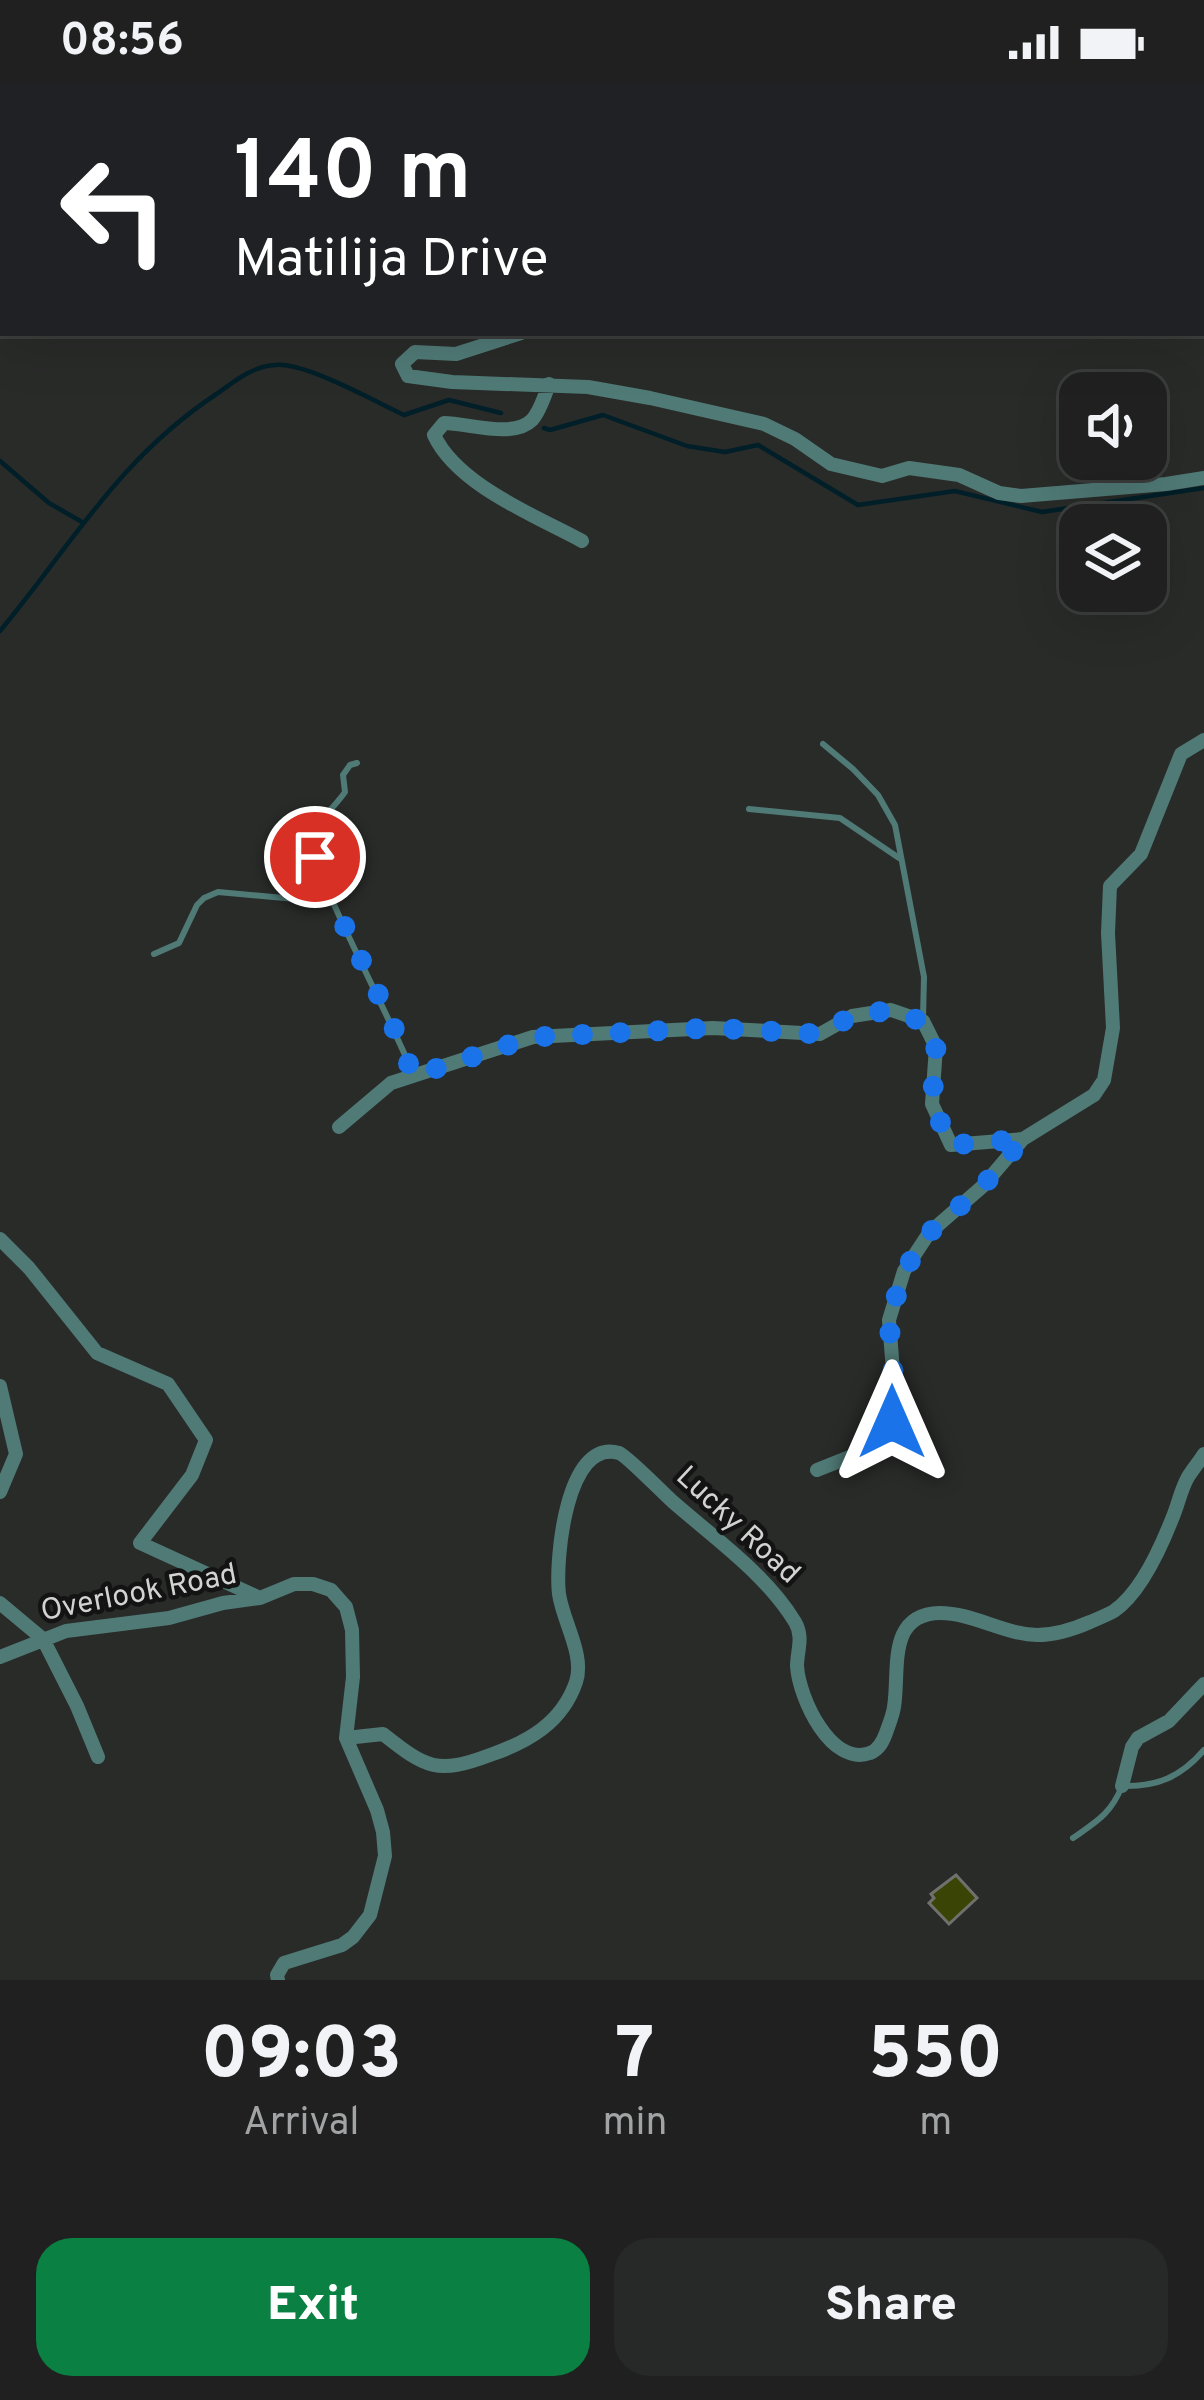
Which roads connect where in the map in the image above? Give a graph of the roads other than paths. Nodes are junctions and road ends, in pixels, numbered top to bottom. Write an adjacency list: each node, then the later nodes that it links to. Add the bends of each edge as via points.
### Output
1 (512, 336): 2 (street, via 456,354 415,352 402,364 407,376)
2 (550, 384): 3 (street, via 764,424 831,464 883,476 909,468 959,475 999,493); 4 (street, via 521,427 445,423 434,435 482,487)
3 (1204, 478)
4 (582, 541)
5 (1204, 740): 15 (street, via 1181,754 1141,854 1110,886 1113,1028 1104,1080 1094,1095)
6 (823, 744): 9 (lane, via 878,795 896,825)
7 (356, 763): 10 (lane, via 343,776 345,792 311,834)
8 (749, 808): 9 (lane, via 841,818)
9 (902, 861): 12 (lane, via 924,977)
10 (329, 896): 11 (lane, via 218,892 197,905 179,943); 13 (lane)
11 (154, 954)
12 (923, 1022): 13 (street, via 891,1010 852,1016 820,1034 713,1028 533,1037); 15 (street, via 936,1047 932,1104 951,1145)
13 (413, 1076): 14 (street, via 391,1083)
14 (339, 1127)
15 (1023, 1139): 19 (street, via 929,1233 904,1271 889,1320 892,1422 872,1448)
16 (0, 1240): 21 (street, via 97,1353 168,1384 206,1440 192,1475 140,1543)
17 (0, 1385): 20 (street, via 16,1454)
18 (1204, 1454): 26 (street, Lucky Road, via 1152,1561 1116,1610 1036,1635 955,1614 910,1623 898,1642 883,1744 849,1755 825,1734 807,1701 797,1665 799,1628 780,1601 627,1456 600,1453 577,1475 559,1557 579,1677 564,1711 506,1750 458,1767 417,1760 383,1734)
19 (818, 1470)
20 (0, 1492)
21 (260, 1598): 23 (street, Overlook Road); 26 (street, Overlook Road, via 313,1584 346,1607 353,1677)
22 (0, 1604): 23 (street)
23 (43, 1639): 24 (street, Overlook Road); 28 (street)
24 (0, 1657)
25 (1204, 1684): 29 (street, via 1169,1721 1138,1738)
26 (346, 1738): 31 (street, Overlook Road, via 383,1832 370,1915 342,1946 284,1963)
27 (1204, 1750): 29 (lane, via 1171,1779)
28 (98, 1756)
29 (1122, 1786): 30 (lane, via 1108,1812)
30 (1072, 1838)
31 (278, 1980)

